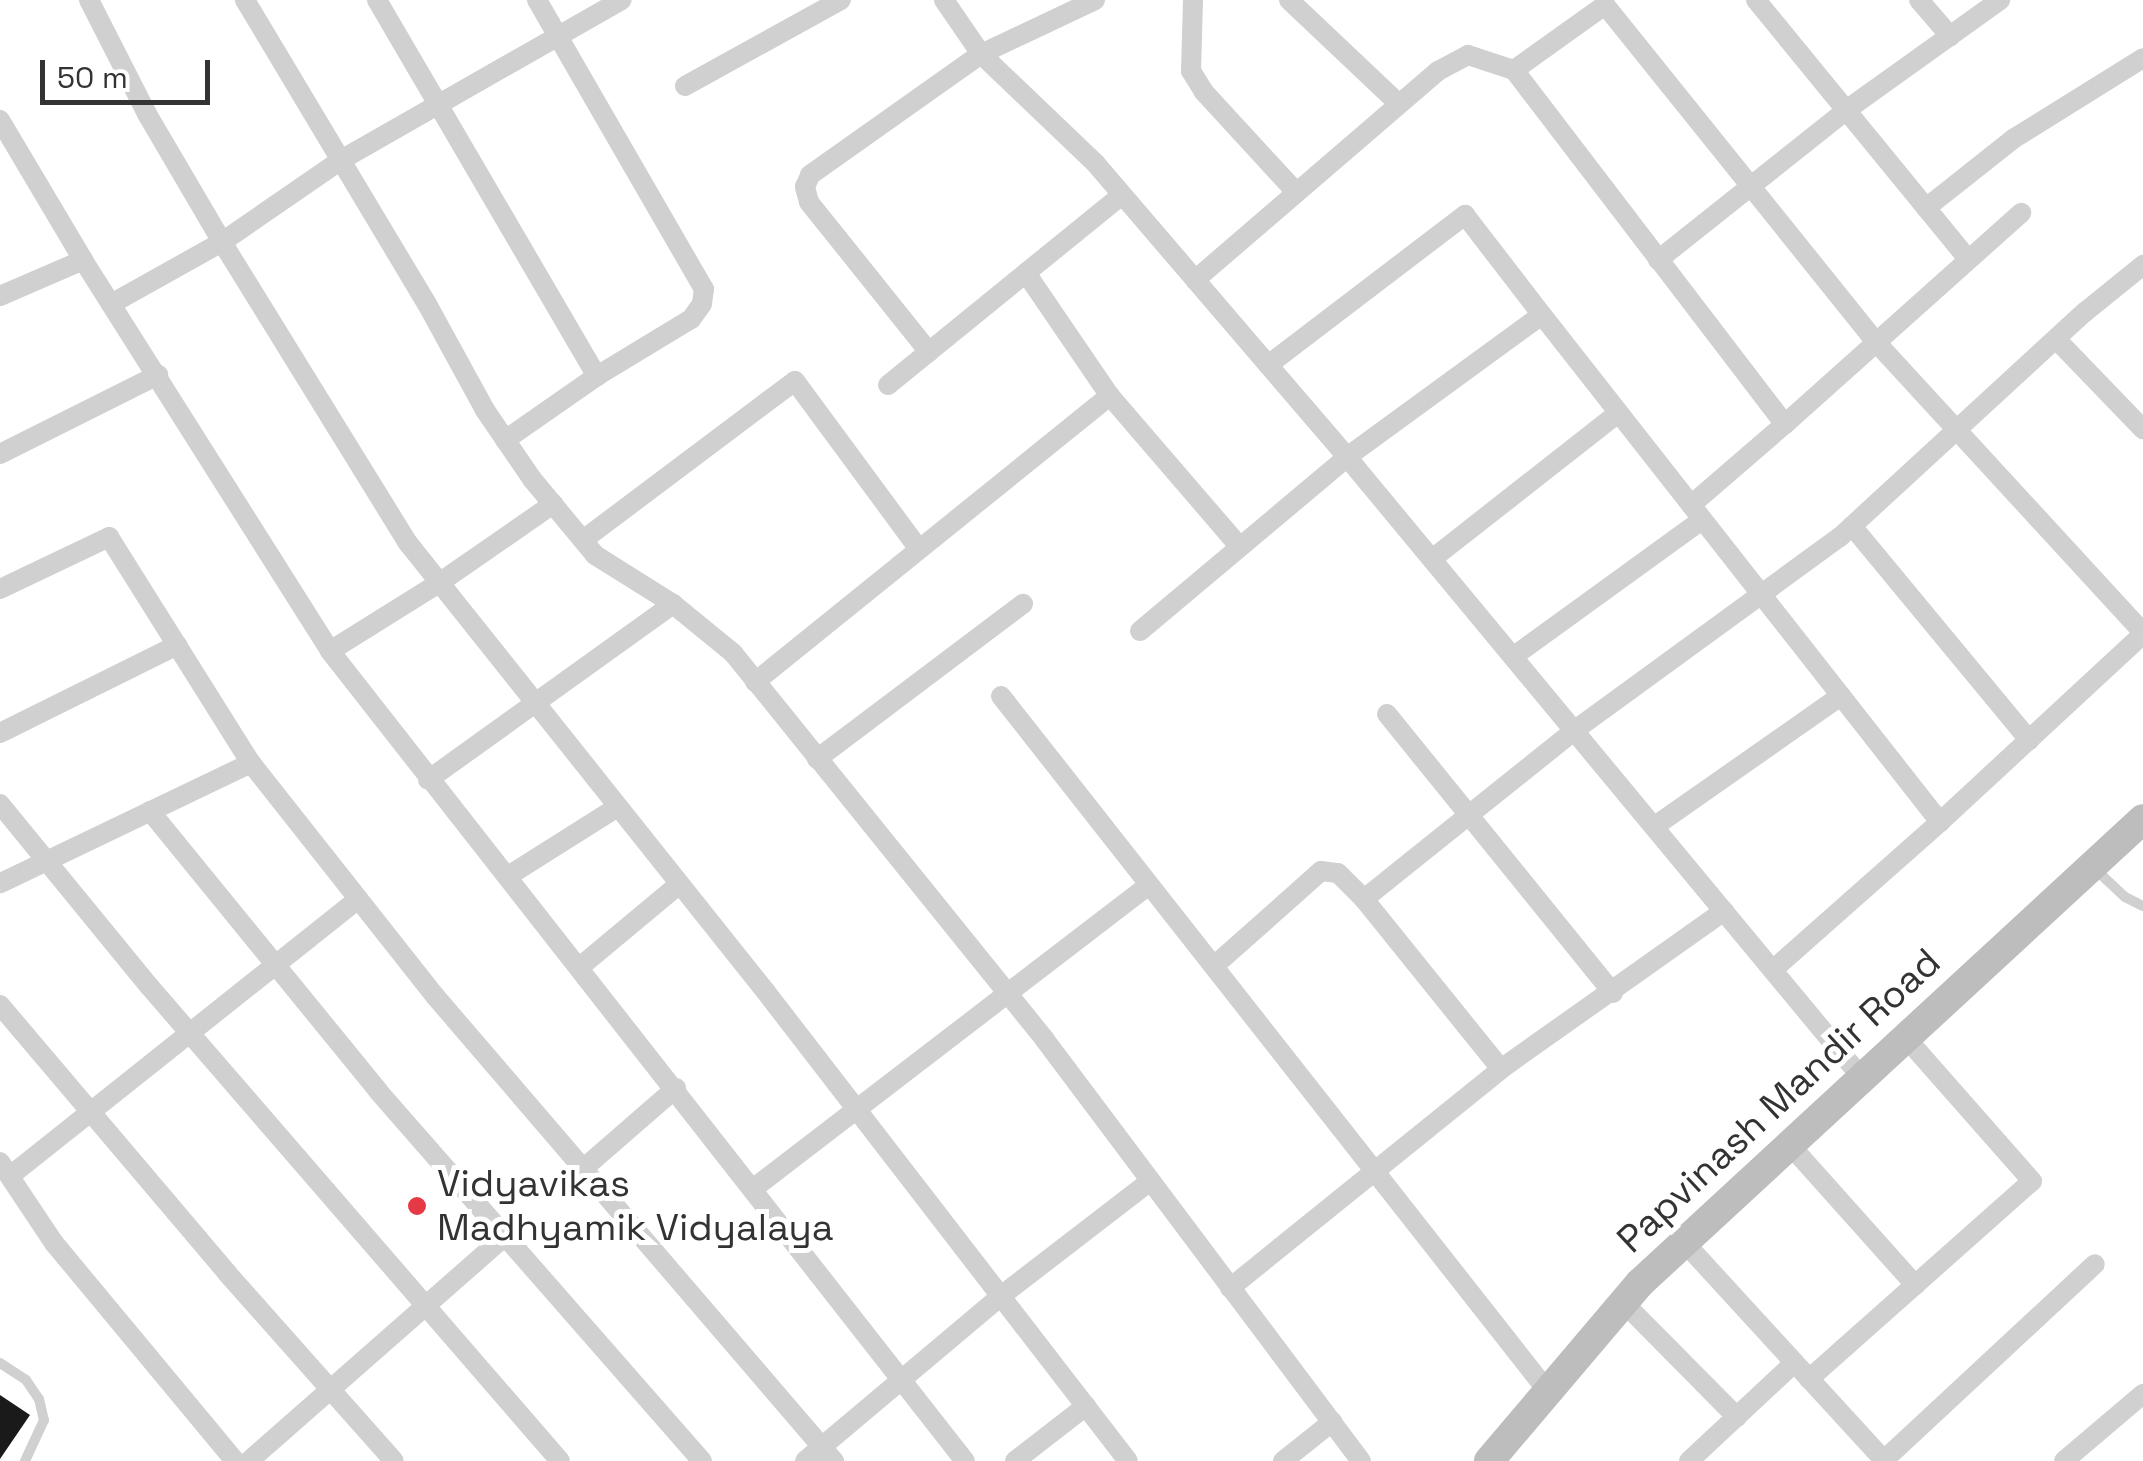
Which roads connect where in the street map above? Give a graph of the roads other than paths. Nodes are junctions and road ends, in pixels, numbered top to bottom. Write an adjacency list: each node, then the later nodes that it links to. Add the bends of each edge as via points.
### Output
1 (89, 0): 30 (street)
2 (244, 0): 24 (street)
3 (377, 0): 21 (street)
4 (537, 0): 15 (street)
5 (622, 0): 15 (street)
6 (841, 0): 19 (street)
7 (944, 0): 16 (street)
8 (1095, 0): 16 (street)
9 (1193, 0): 26 (street, via 1192,70 1204,92)
10 (1289, 0): 20 (street)
11 (1756, 0): 22 (street)
12 (1919, 0): 14 (street)
13 (2000, 0): 14 (street)
14 (1950, 36): 22 (street)
15 (561, 37): 21 (street); 45 (street, via 704,289 691,319)
16 (980, 54): 27 (street); 42 (street, via 820,165 806,187 809,202)
17 (2143, 58): 28 (street, via 2014,138)
18 (1514, 70): 20 (street, via 1468,55 1438,70); 25 (street, via 1605,5); 33 (street)
19 (686, 86)
20 (1399, 104): 26 (street)
21 (439, 106): 24 (street); 45 (street)
22 (1845, 111): 25 (street); 28 (street)
23 (0, 120): 32 (street)
24 (341, 160): 30 (street); 52 (street)
25 (1751, 186): 33 (street); 41 (street)
26 (1296, 192): 36 (street)
27 (1122, 195): 35 (street); 36 (street)
28 (1926, 208): 31 (street)
29 (2022, 213): 31 (street)
30 (222, 242): 38 (street); 62 (street, via 408,543)
31 (1968, 258): 41 (street)
32 (83, 260): 37 (street); 38 (street)
33 (1658, 260): 49 (street)
34 (2143, 265): 40 (street)
35 (1026, 273): 42 (street); 47 (street)
36 (1195, 280): 43 (street)
37 (0, 296)
38 (111, 304): 44 (street)
39 (1542, 316): 43 (street, via 1465,216); 48 (street); 54 (street)
40 (2058, 340): 50 (street); 51 (street)
41 (1875, 341): 49 (street); 51 (street)
42 (929, 352): 46 (street)
43 (1268, 365): 54 (street)
44 (158, 375): 53 (street); 70 (street)
45 (597, 376): 52 (street)
46 (888, 385)
47 (1110, 396): 59 (street); 60 (street)
48 (1618, 413): 56 (street); 61 (street)
49 (1785, 424): 56 (street)
50 (2143, 429)
51 (1959, 430): 57 (street); 68 (street)
52 (506, 440): 55 (street)
53 (0, 454)
54 (1347, 457): 59 (street); 61 (street)
55 (554, 504): 58 (street); 62 (street)
56 (1696, 512): 64 (street); 71 (street)
57 (1852, 526): 64 (street); 79 (street)
58 (583, 540): 60 (street, via 795,381); 65 (street)
59 (1240, 546): 67 (street)
60 (919, 549): 72 (street)
61 (1432, 559): 71 (street)
62 (440, 583): 70 (street); 75 (street)
63 (0, 589): 69 (street, via 109,536)
64 (1761, 596): 74 (street); 77 (street)
65 (673, 604): 72 (street, via 733,653); 75 (street)
66 (1023, 604): 80 (street)
67 (1140, 631)
68 (2143, 633): 79 (street)
69 (177, 645): 78 (street); 81 (street)
70 (330, 651): 82 (street)
71 (1514, 656): 77 (street)
72 (755, 682): 80 (street)
73 (1001, 696): 94 (street)
74 (1841, 696): 88 (street); 89 (street)
75 (535, 704): 82 (street); 84 (street)
76 (1388, 714): 86 (street)
77 (1574, 730): 86 (street); 89 (street)
78 (0, 733)
79 (2029, 740): 88 (street)
80 (816, 759): 104 (street)
81 (250, 764): 85 (street); 96 (street)
82 (428, 780): 92 (street)
83 (0, 804): 90 (street)
84 (616, 808): 92 (street); 95 (street)
85 (150, 811): 90 (street); 100 (street)
86 (1471, 817): 97 (street); 105 (street)
87 (2143, 819): 91 (street, Papvinash Mandir Road)
88 (1940, 822): 103 (street)
89 (1655, 826): 99 (street)
90 (44, 862): 93 (street); 107 (street)
91 (2092, 866): 98 (lane); 108 (street, Papvinash Mandir Road)
92 (508, 876): 101 (street)
93 (0, 883)
94 (1149, 885): 102 (street); 104 (street)
95 (677, 886): 101 (street); 112 (street)
96 (358, 899): 100 (street); 115 (street)
97 (1364, 899): 102 (street, via 1338,873 1321,872); 109 (street)
98 (2143, 906)
99 (1724, 911): 103 (street); 105 (street)
100 (275, 965): 107 (street); 120 (street)
101 (581, 966): 111 (street)
102 (1214, 966): 117 (street)
103 (1773, 970): 110 (street)
104 (1008, 993): 112 (street); 118 (street)
105 (1613, 993): 109 (street)
106 (0, 1005): 113 (street)
107 (190, 1033): 113 (street); 127 (street)
108 (1906, 1038): 110 (street, Papvinash Mandir Road); 123 (street, via 2032,1181)
109 (1501, 1069): 117 (street)
110 (1862, 1078): 114 (street, Papvinash Mandir Road)
111 (676, 1088): 115 (street); 119 (street)
112 (857, 1109): 119 (street); 125 (street)
113 (92, 1111): 116 (street); 132 (street)
114 (1790, 1145): 121 (street, Papvinash Mandir Road); 123 (street)
115 (584, 1168): 138 (street)
116 (5, 1169): 141 (street, via 54,1243)
117 (1375, 1171): 124 (street); 133 (street)
118 (1150, 1182): 124 (street); 125 (street)
119 (754, 1188): 131 (street)
120 (504, 1237): 127 (street); 145 (street)
121 (1684, 1242): 126 (street, Papvinash Mandir Road); 129 (street)
122 (2095, 1264): 153 (street)
123 (1915, 1285): 130 (street)
124 (1230, 1288): 137 (street)
125 (1002, 1296): 131 (street); 135 (street)
126 (1624, 1302): 133 (street, Papvinash Mandir Road); 136 (street)
127 (426, 1306): 132 (street); 144 (street)
128 (0, 1362): 140 (lane, via 39,1399 44,1420)
129 (1794, 1363): 130 (street); 136 (street)
130 (1809, 1379): 153 (street)
131 (902, 1380): 138 (street); 147 (street)
132 (329, 1388): 142 (street); 143 (street)
133 (1546, 1389): 139 (street, Papvinash Mandir Road)
134 (2143, 1394): 154 (street)
135 (1086, 1406): 148 (street); 149 (street)
136 (1737, 1416): 152 (street)
137 (1332, 1422): 150 (street); 151 (street)
138 (828, 1454): 146 (street)
139 (1496, 1459)
140 (26, 1461)
141 (235, 1461)
142 (249, 1461)
143 (394, 1461)
144 (560, 1461)
145 (702, 1461)
146 (805, 1461)
147 (965, 1461)
148 (1014, 1461)
149 (1128, 1461)
150 (1284, 1461)
151 (1361, 1461)
152 (1689, 1461)
153 (1884, 1461)
154 (2064, 1461)

